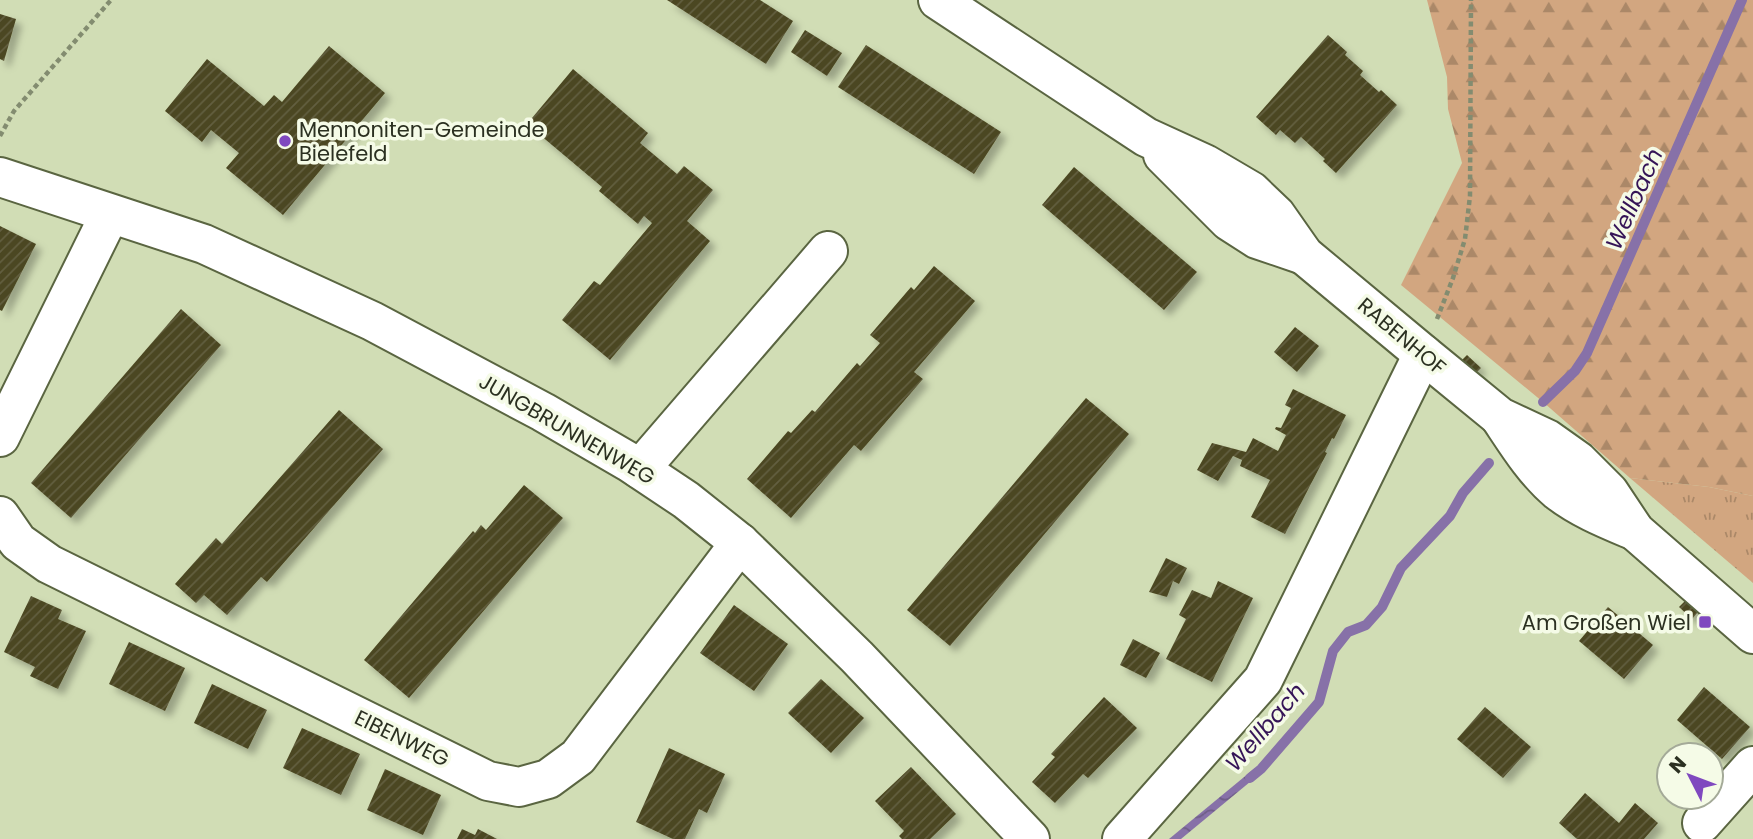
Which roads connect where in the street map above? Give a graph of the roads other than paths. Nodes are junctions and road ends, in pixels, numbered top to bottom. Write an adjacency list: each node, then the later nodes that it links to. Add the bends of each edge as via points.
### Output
1 (938, 0): 5 (street, RABENHOF, via 1146,137 1251,191 1276,215 1304,255)
2 (0, 177): 3 (street, JUNGBRUNNENWEG)
3 (110, 214): 6 (street); 7 (street, JUNGBRUNNENWEG, via 204,244 372,321)
4 (828, 251): 7 (street)
5 (1423, 354): 10 (street, RABENHOF, via 1500,417 1547,439 1578,461 1609,492 1635,531); 14 (street, via 1263,680)
6 (0, 437)
7 (640, 469): 9 (street, JUNGBRUNNENWEG)
8 (0, 516): 9 (street, EIBENWEG, via 19,542 49,564 488,780 519,787 548,779 578,757)
9 (740, 543): 13 (street, JUNGBRUNNENWEG, via 857,657)
10 (1753, 634)
11 (1753, 766): 12 (street)
12 (1702, 823)
13 (1031, 839)
14 (1122, 839)

